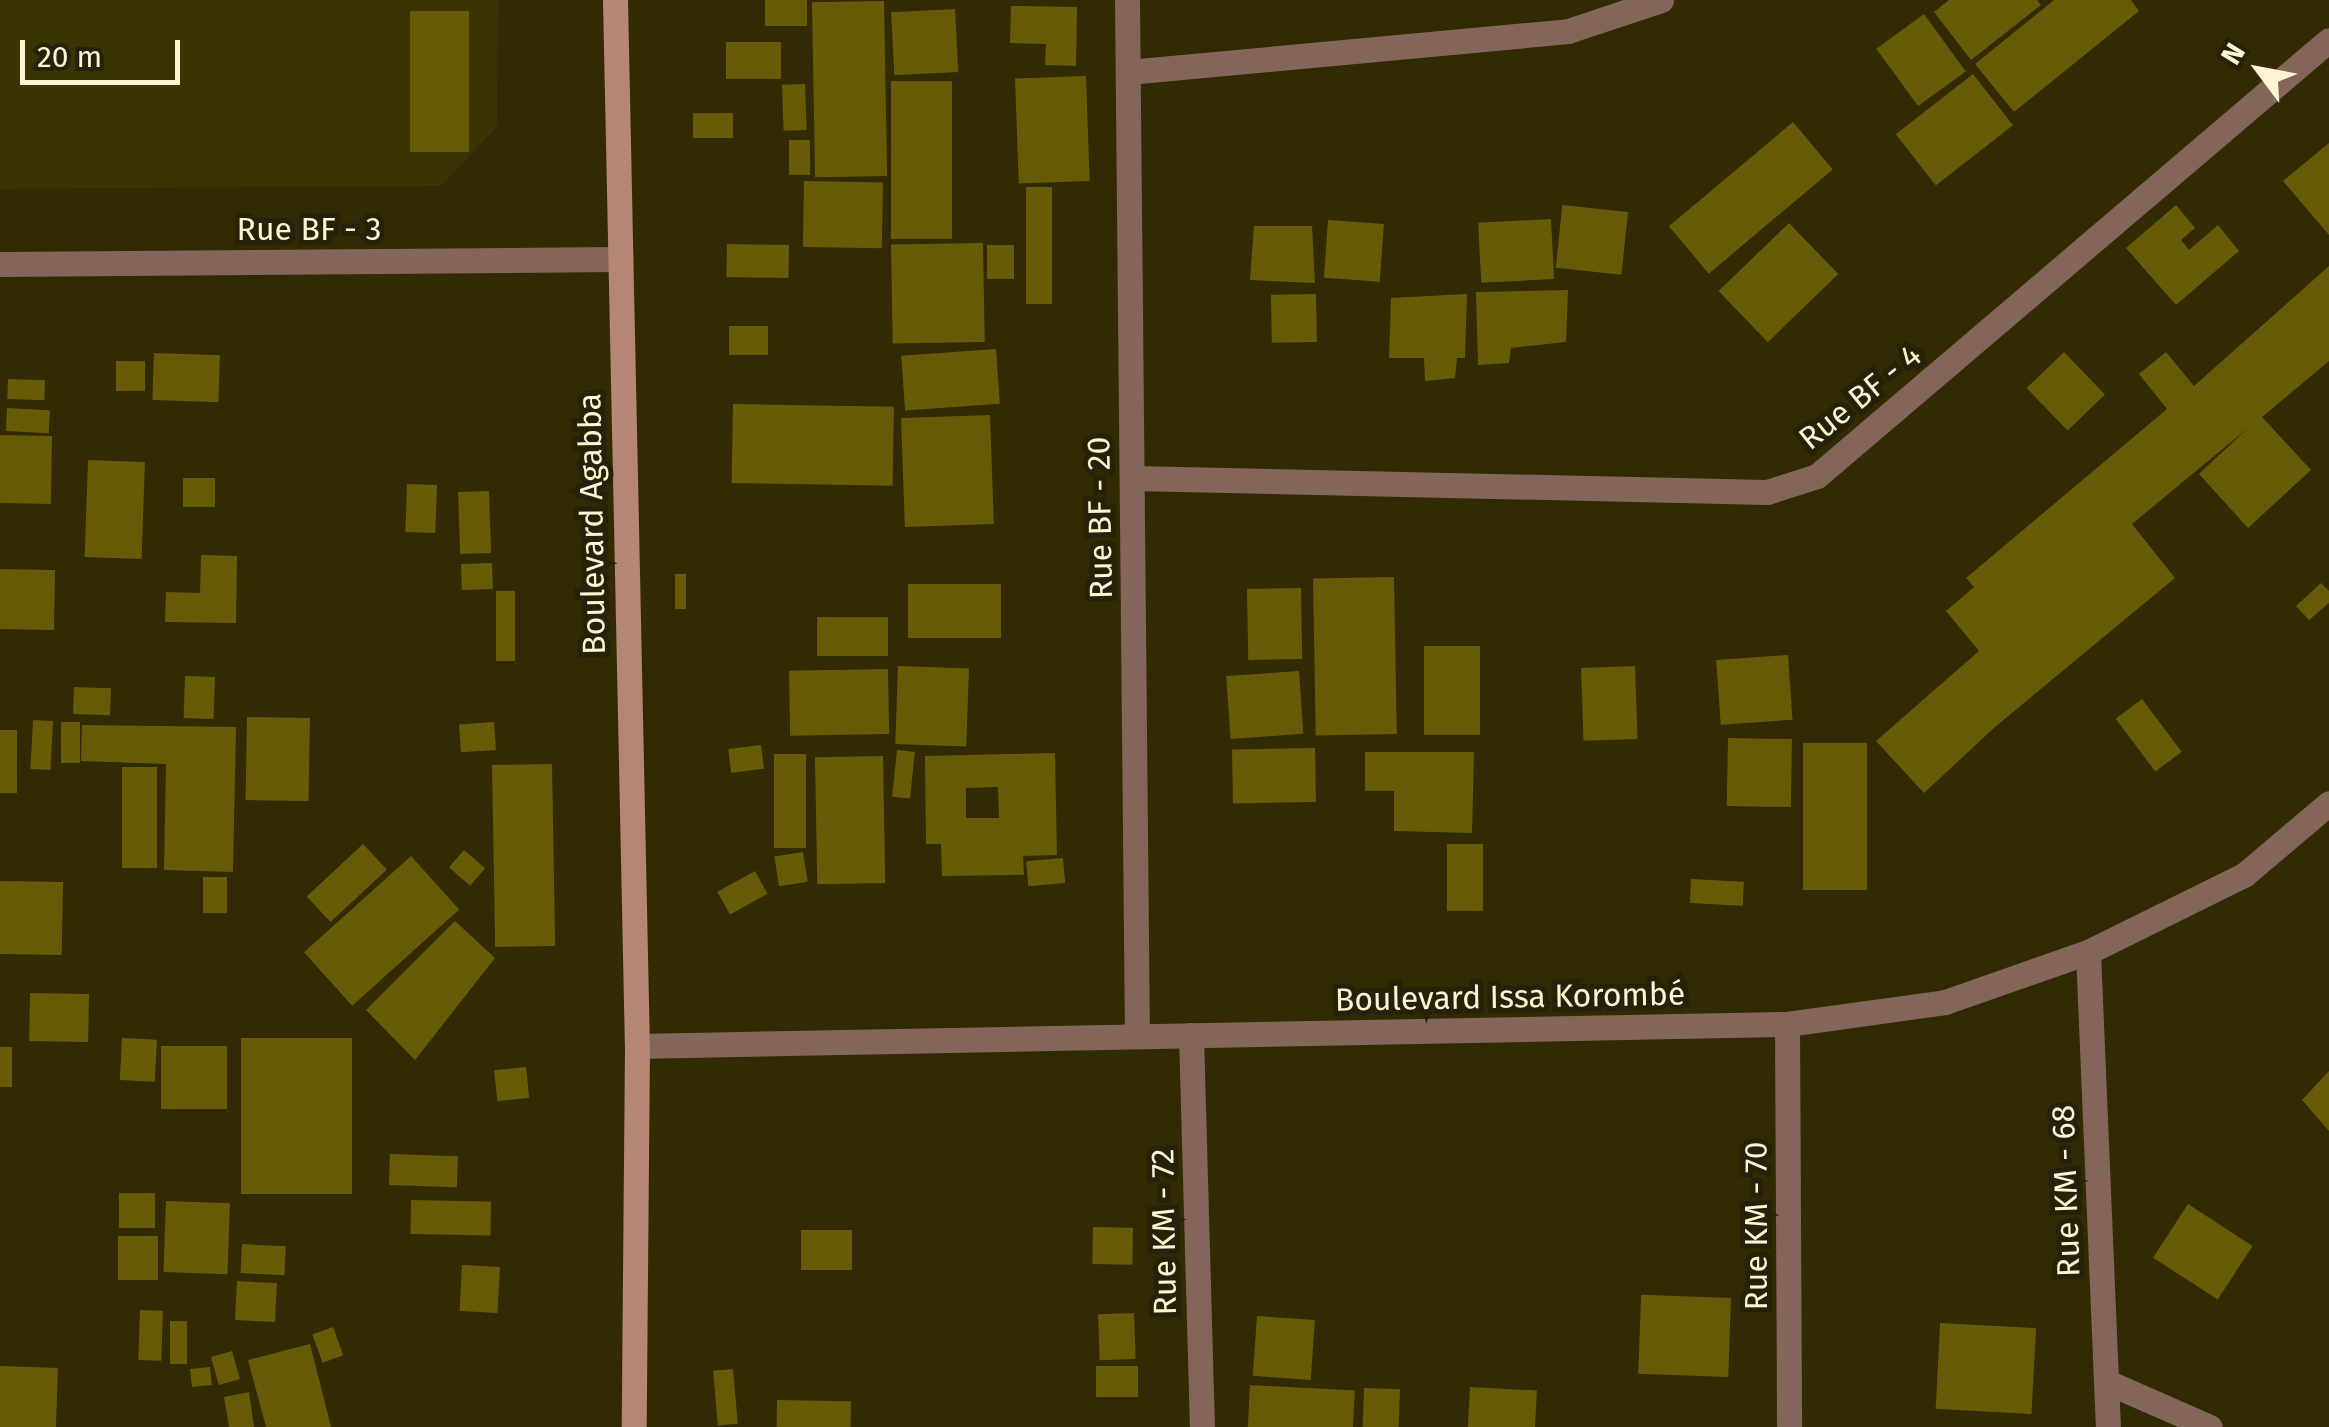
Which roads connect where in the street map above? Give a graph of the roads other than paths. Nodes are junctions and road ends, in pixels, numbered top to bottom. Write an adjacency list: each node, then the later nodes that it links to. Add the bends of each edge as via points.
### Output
1 (614, 0): 6 (main road, Boulevard Agabba)
2 (1127, 0): 5 (street, Rue BF - 20)
3 (1661, 0): 5 (street, via 1568,31)
4 (2329, 40): 8 (street, Rue BF - 4, via 1817,476 1767,492)
5 (1128, 72): 8 (street, Rue BF - 20)
6 (618, 259): 7 (street, Rue BF - 3); 14 (main road, Boulevard Agabba)
7 (0, 264)
8 (1132, 478): 12 (street, Rue BF - 20)
9 (2329, 803): 10 (street, Boulevard Issa Korombé, via 2244,875)
10 (2088, 952): 11 (street, Boulevard Issa Korombé, via 1945,1002); 15 (street, Rue KM - 68)
11 (1787, 1024): 13 (street, Boulevard Issa Korombé); 18 (street, Rue KM - 70)
12 (1137, 1036): 13 (street, Boulevard Issa Korombé); 14 (street, Boulevard Issa Korombé)
13 (1192, 1036): 17 (street, Rue KM - 72)
14 (637, 1046): 16 (main road, Boulevard Agabba)
15 (2107, 1382): 19 (street, Rue KM - 68); 20 (street)
16 (634, 1427)
17 (1202, 1427)
18 (1789, 1427)
19 (2108, 1427)
20 (2210, 1427)

